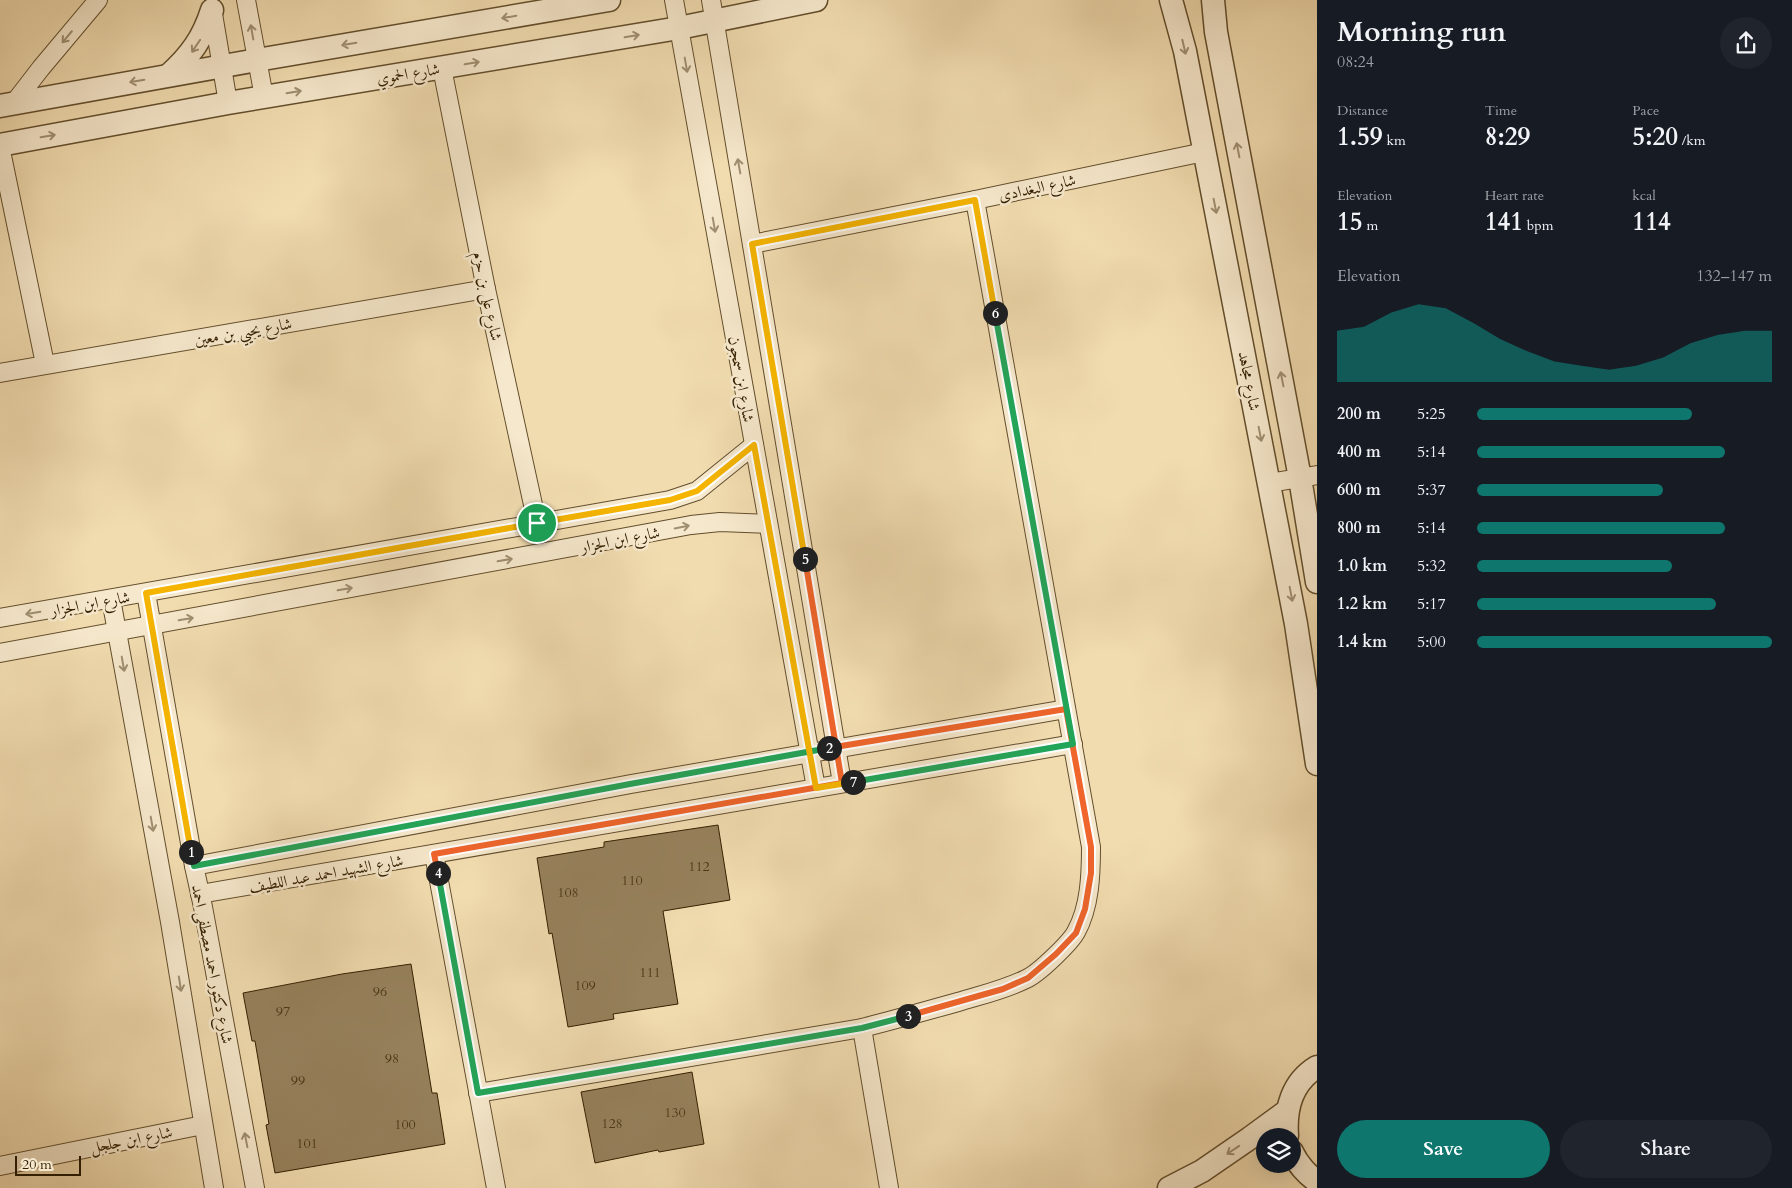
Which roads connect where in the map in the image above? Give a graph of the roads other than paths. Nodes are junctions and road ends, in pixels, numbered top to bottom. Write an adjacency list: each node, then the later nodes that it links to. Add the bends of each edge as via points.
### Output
1 (98, 0): 17 (street, one-way to 17)
2 (246, 0): 11 (street, one-way to 2)
3 (609, 0): 11 (street, one-way to 11)
4 (674, 0): 10 (street, شارع ابن سمجون)
5 (816, 0): 9 (street, شارع الحموي)
6 (1171, 0): 19 (street, شارع مجاهد, one-way to 19, via 1185,50)
7 (1213, 0): 26 (street, شارع مجاهد, one-way to 7, via 1218,42)
8 (212, 5): 12 (street); 14 (street, one-way to 14, via 206,29 196,46)
9 (713, 10): 10 (street, شارع الحموي); 21 (street, شارع ابن سمجون, one-way to 9)
10 (679, 28): 13 (street, شارع الحموي, one-way to 10); 25 (street, شارع ابن سمجون, one-way to 25)
11 (257, 60): 12 (street); 15 (street)
12 (222, 66): 14 (street); 16 (street)
13 (442, 68): 15 (street, شارع الحموي, one-way to 13); 22 (street, شارع على بن حزم)
14 (169, 75): 17 (street, one-way to 17)
15 (264, 97): 16 (street, شارع الحموي)
16 (228, 103): 18 (street, شارع الحموي, one-way to 16)
17 (7, 105)
18 (0, 146): 23 (street)
19 (1204, 152): 20 (street, شارع البغدادى); 27 (street, شارع مجاهد, one-way to 27)
20 (975, 200): 21 (street, شارع البغدادى); 37 (street)
21 (752, 244): 39 (street, شارع ابن سمجون)
22 (486, 289): 23 (street, شارع يحيي بن معين); 28 (street, شارع على بن حزم)
23 (45, 364): 24 (street, شارع يحيي بن معين)
24 (0, 373)
25 (754, 445): 28 (street, شارع ابن الجزار, via 697,491 670,500); 29 (street, شارع ابن سمجون)
26 (1309, 477): 27 (street); 30 (street, شارع مجاهد)
27 (1270, 483): 41 (street, شارع مجاهد, one-way to 41)
28 (537, 523): 31 (street, شارع ابن الجزار)
29 (768, 524): 34 (street, شارع ابن الجزار, one-way to 29, via 691,525 720,522); 40 (street, شارع ابن سمجون)
30 (1317, 582)
31 (146, 593): 32 (street, شارع ابن الجزار); 34 (street, شارع دكتور احمد مصطفى احمد)
32 (111, 599): 33 (street, شارع ابن الجزار, one-way to 33); 35 (street)
33 (0, 618)
34 (151, 625): 35 (street, شارع ابن الجزار); 45 (street, شارع دكتور احمد مصطفى احمد)
35 (117, 632): 36 (street, شارع ابن الجزار); 51 (street, one-way to 51)
36 (0, 653)
37 (1066, 709): 38 (street); 39 (street, شارع الشهيد احمد عبد اللطيف)
38 (1073, 744): 42 (street, شارع الشهيد احمد عبد اللطيف); 47 (street, via 1091,847 1091,873 1085,909 1076,933 1028,978 1003,989)
39 (836, 747): 40 (street, شارع الشهيد احمد عبد اللطيف); 42 (street, شارع ابن سمجون)
40 (809, 752): 43 (street, شارع ابن سمجون); 45 (street, شارع الشهيد احمد عبد اللطيف)
41 (1317, 764)
42 (842, 783): 43 (street, شارع الشهيد احمد عبد اللطيف)
43 (816, 788): 44 (street, شارع الشهيد احمد عبد اللطيف)
44 (434, 854): 46 (street, شارع الشهيد احمد عبد اللطيف); 49 (street)
45 (194, 866): 46 (street, شارع دكتور احمد مصطفى احمد)
46 (200, 894): 57 (street, شارع دكتور احمد مصطفى احمد, one-way to 46)
47 (862, 1028): 49 (street); 59 (street)
48 (1315, 1064): 50 (street, via 1295,1089)
49 (478, 1093): 58 (street)
50 (1287, 1111): 52 (street); 60 (street, one-way to 60, via 1202,1172)
51 (203, 1125): 53 (street, شارع ابن جلجل); 56 (street)
52 (1287, 1128)
53 (0, 1166)
54 (1301, 1166): 55 (street)
55 (1317, 1181)
56 (214, 1188)
57 (255, 1188)
58 (496, 1188)
59 (888, 1188)
60 (1169, 1188)

